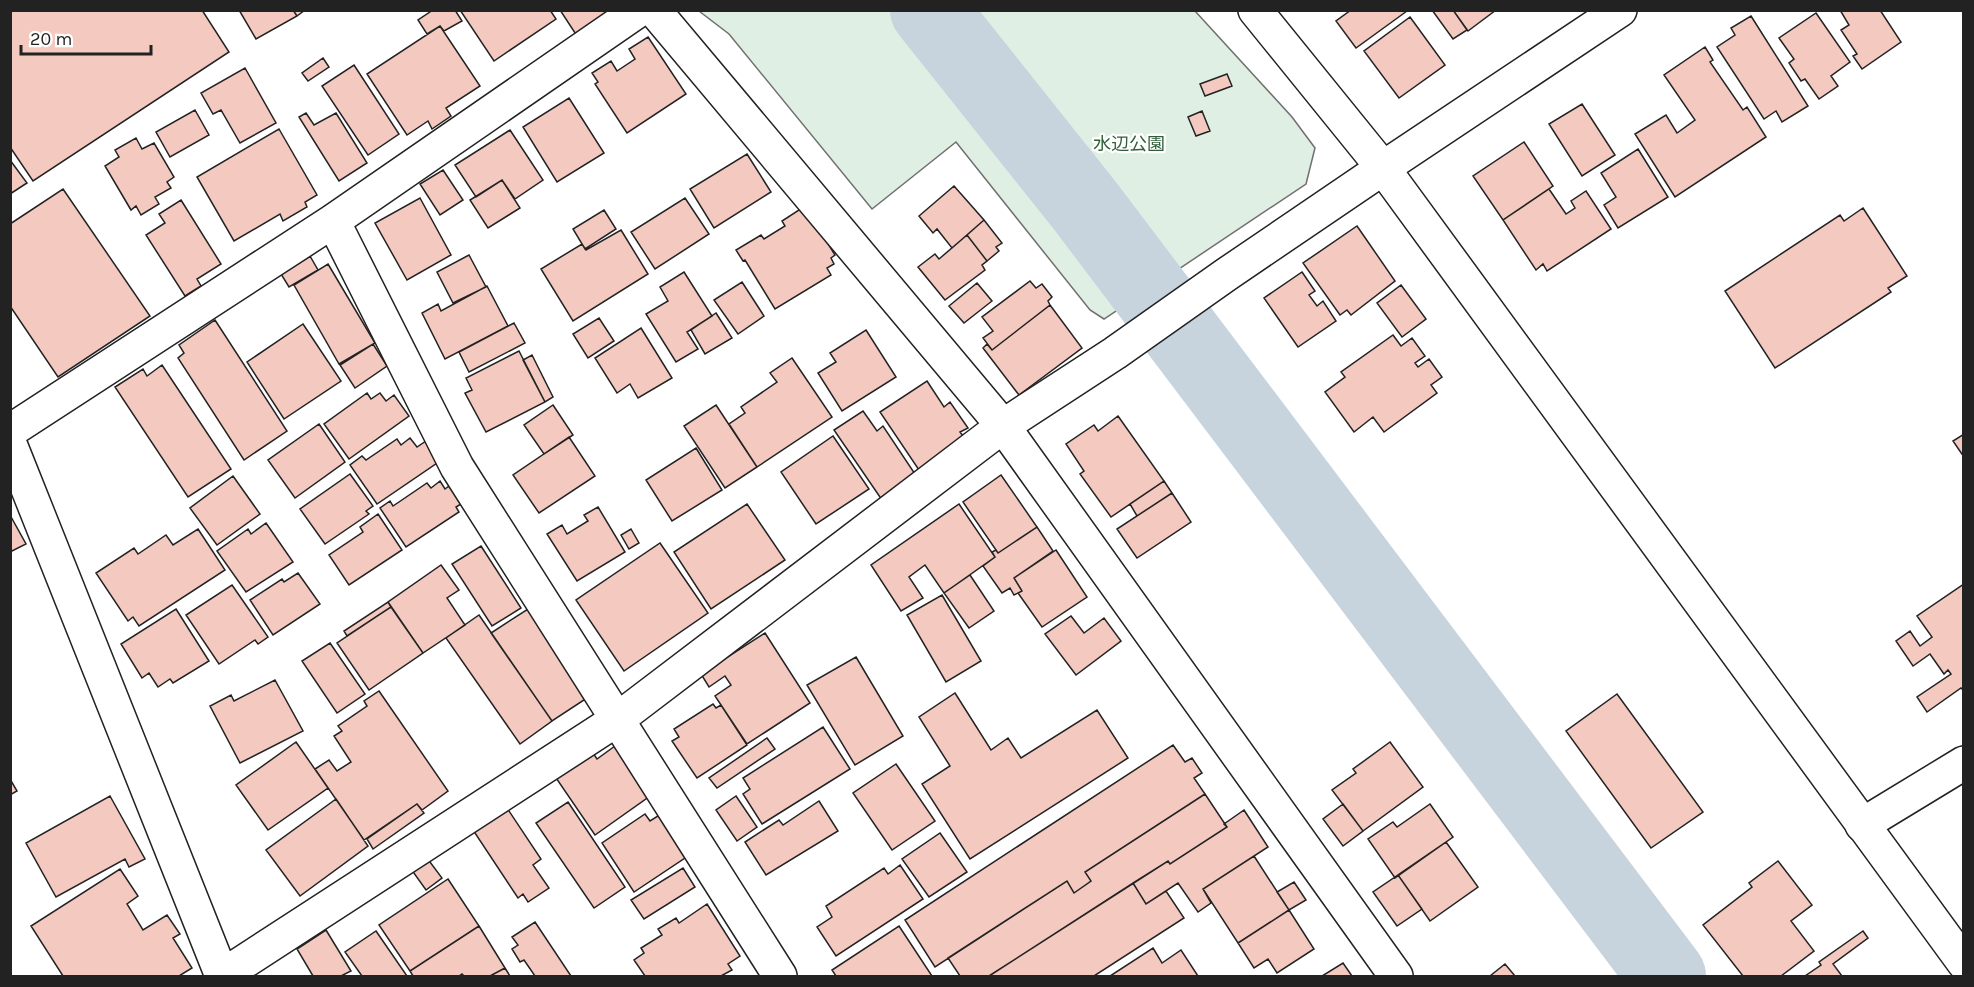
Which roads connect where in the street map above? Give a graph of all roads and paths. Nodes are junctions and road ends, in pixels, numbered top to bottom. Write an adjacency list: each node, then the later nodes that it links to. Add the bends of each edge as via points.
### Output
1 (639, 10): 6 (street)
2 (654, 10): 7 (street)
3 (1255, 10): 5 (street)
4 (1620, 10): 5 (street)
5 (1383, 168): 7 (street); 12 (street)
6 (333, 221): 8 (street); 10 (street, via 456,467)
7 (1003, 426): 10 (street); 16 (street)
8 (10, 431)
9 (10, 444): 14 (street)
10 (618, 719): 14 (street); 15 (street)
11 (1964, 763): 12 (street)
12 (1862, 825): 13 (street)
13 (1964, 963)
14 (222, 976)
15 (780, 976)
16 (1396, 976)

